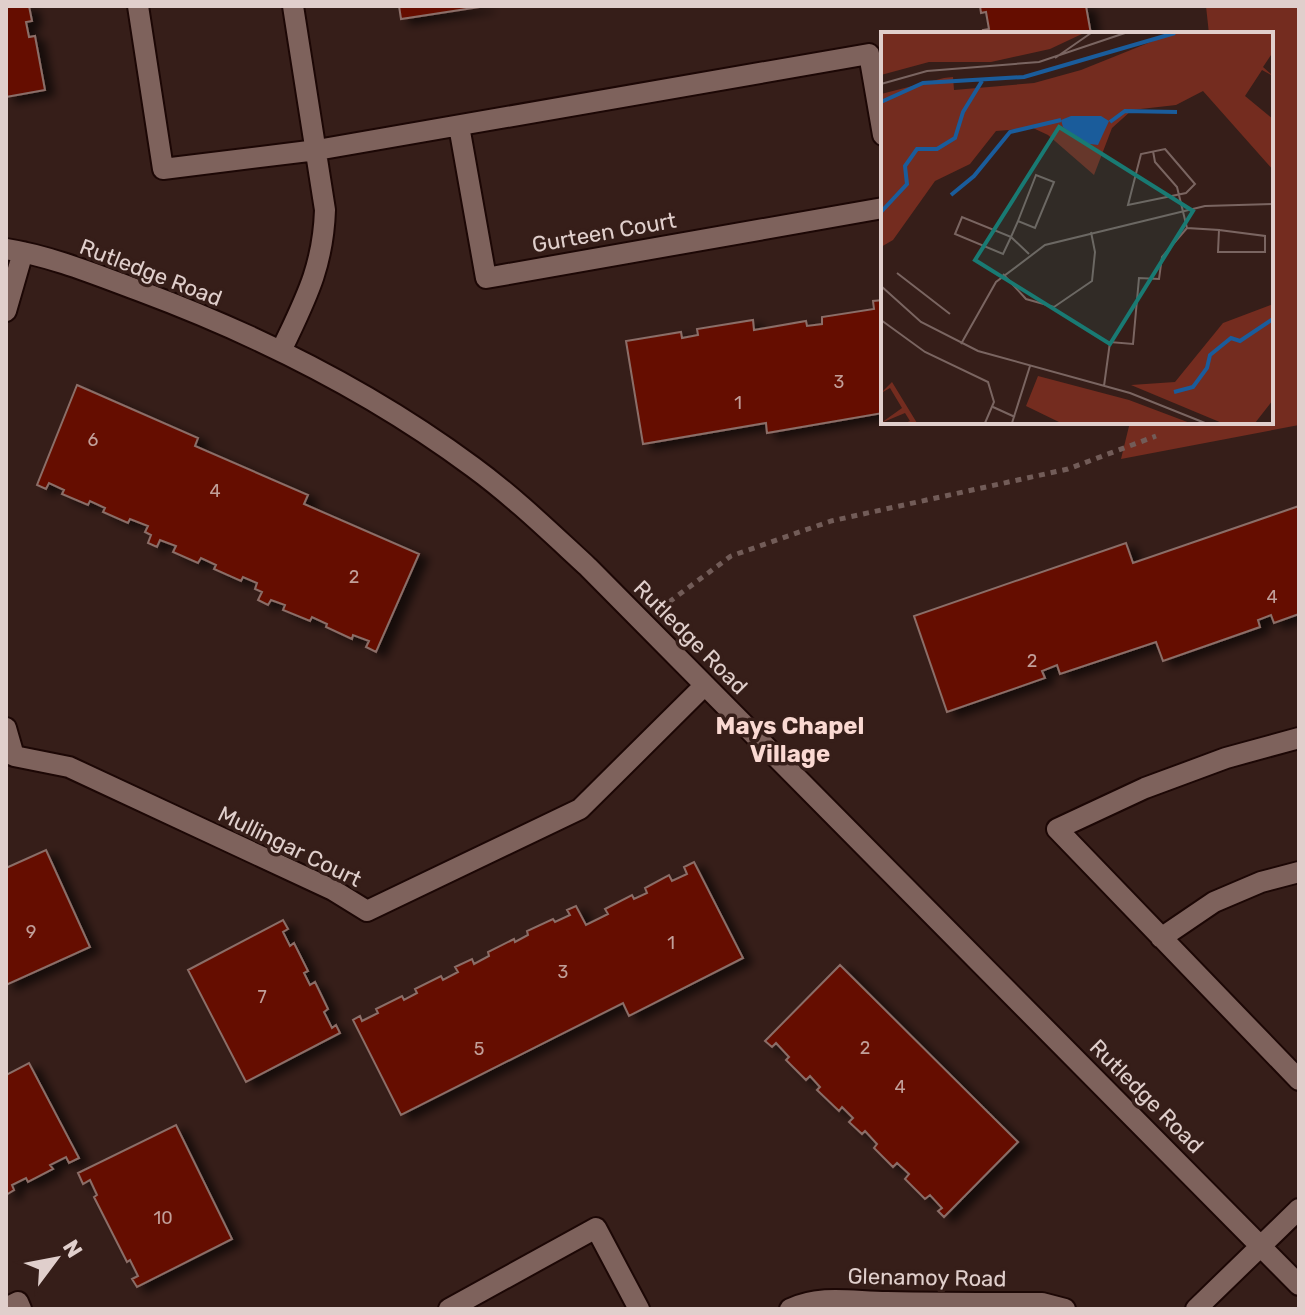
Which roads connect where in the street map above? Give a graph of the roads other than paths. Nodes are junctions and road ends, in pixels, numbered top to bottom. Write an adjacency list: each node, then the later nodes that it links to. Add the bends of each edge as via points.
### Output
1 (138, 6): 5 (street, via 163,169)
2 (293, 6): 5 (street)
3 (881, 123): 4 (street, via 869,54)
4 (459, 126): 5 (street); 6 (street, Gurteen Court, via 486,278)
5 (317, 150): 9 (street, via 324,244 316,277)
6 (881, 208)
7 (14, 250): 8 (street); 9 (street, Rutledge Road, via 194,311)
8 (6, 311)
9 (281, 351): 10 (street, Rutledge Road, via 409,423 474,468 539,521)
10 (705, 685): 11 (street, Mullingar Court, via 580,809 367,911 333,890 69,767 14,756); 17 (street, Rutledge Road)
11 (6, 728)
12 (1299, 738): 14 (street, via 1145,788 1057,829)
13 (1299, 872): 14 (street, via 1214,902)
14 (1161, 938): 15 (street)
15 (1299, 1080)
16 (1299, 1209): 17 (street)
17 (1262, 1245): 18 (street, Rutledge Road); 25 (street)
18 (1299, 1285)
19 (6, 1308): 20 (street, via 18,1302)
20 (21, 1309)
21 (449, 1309): 22 (street, via 596,1228)
22 (639, 1309)
23 (790, 1309): 24 (street, Glenamoy Road, via 839,1298 1042,1303)
24 (1065, 1309)
25 (1196, 1309)

